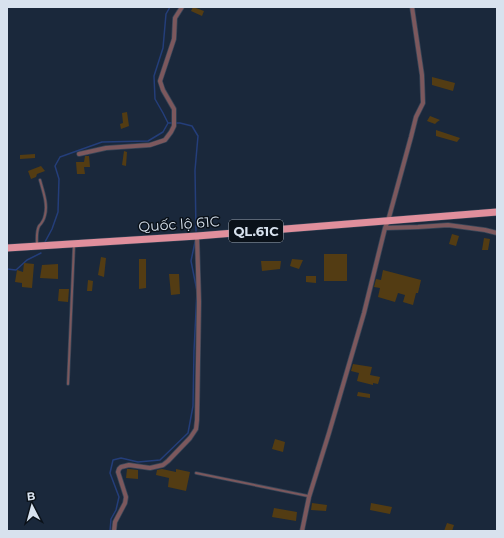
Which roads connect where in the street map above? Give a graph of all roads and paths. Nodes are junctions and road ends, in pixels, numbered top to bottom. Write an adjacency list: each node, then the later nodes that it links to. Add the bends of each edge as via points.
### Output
1 (182, 7): 3 (street, via 175,18 174,39 160,81 174,109 172,132 165,140 150,145 106,148)
2 (412, 7): 6 (street, via 422,75 423,103 416,117)
3 (78, 154)
4 (40, 180): 10 (lane, via 46,214 37,232)
5 (497, 212): 6 (highway, Quốc lộ 61C / QL.61C)
6 (387, 224): 7 (street, via 448,226); 8 (highway, Quốc lộ 61C / QL.61C); 14 (street, via 364,313)
7 (497, 233)
8 (197, 236): 9 (highway, Quốc lộ 61C / QL.61C); 15 (street, via 199,302 196,429 163,465 150,468 129,465 118,470 126,497 115,522)
9 (74, 244): 10 (highway, Quốc lộ 61C / QL.61C); 12 (lane)
10 (37, 246): 11 (highway, Quốc lộ 61C / QL.61C)
11 (7, 248)
12 (68, 384)
13 (196, 473): 14 (lane)
14 (309, 497): 16 (street)
15 (114, 531)
16 (302, 531)

